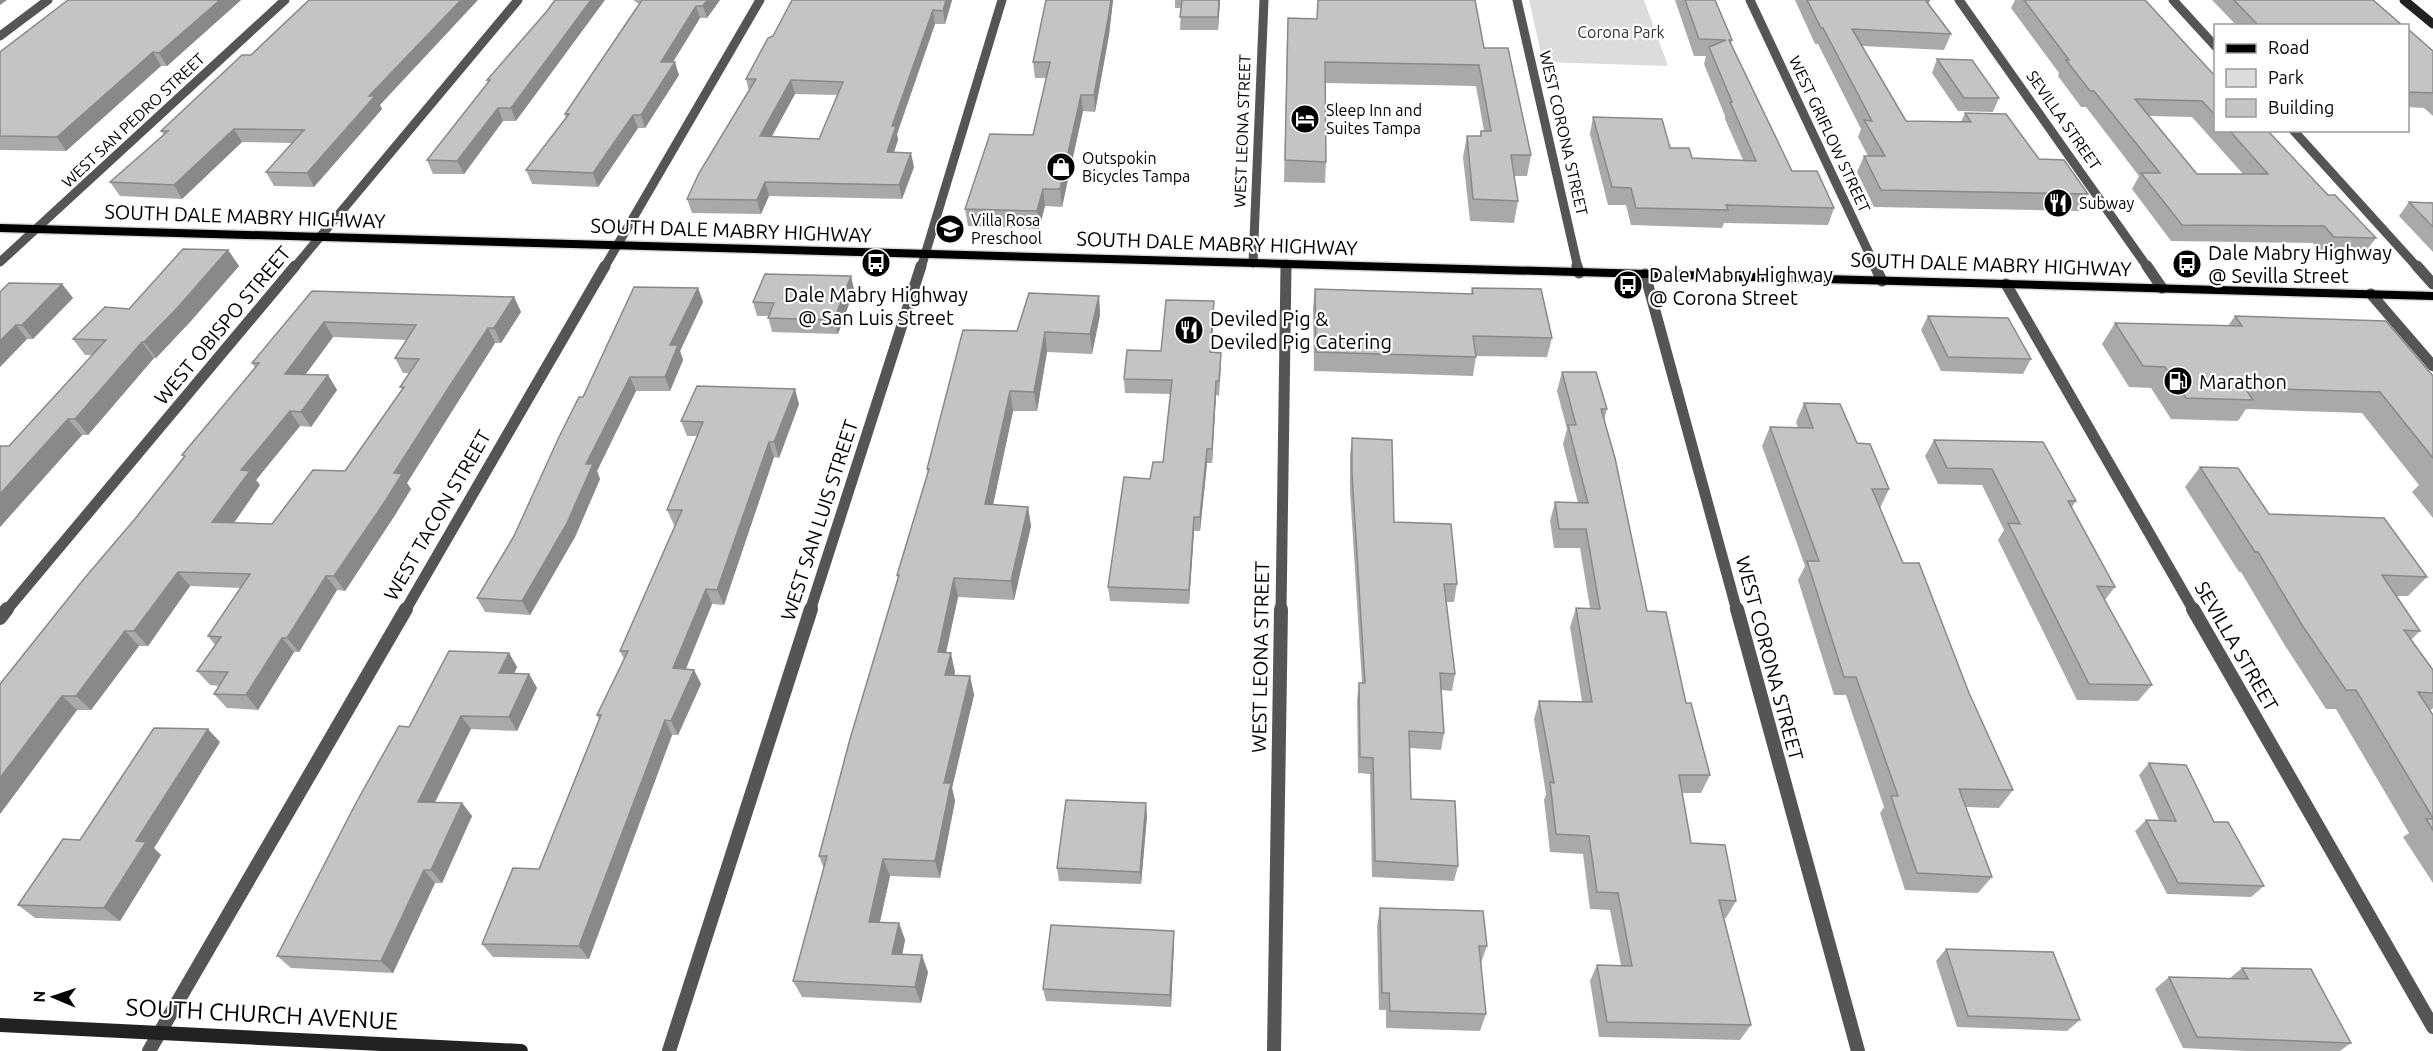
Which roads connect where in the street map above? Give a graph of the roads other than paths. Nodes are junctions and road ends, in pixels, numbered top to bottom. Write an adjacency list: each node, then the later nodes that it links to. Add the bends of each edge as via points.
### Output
1 (48, 0): 13 (street)
2 (285, 0): 17 (street, WEST SAN PEDRO STREET)
3 (518, 0): 18 (street, WEST OBISPO STREET)
4 (760, 0): 19 (street, WEST TACON STREET)
5 (1002, 0): 20 (street, WEST SAN LUIS STREET)
6 (1264, 0): 22 (street, WEST LEONA STREET)
7 (1517, 0): 24 (street, WEST CORONA STREET)
8 (1750, 0): 26 (street, WEST GRIFLOW STREET)
9 (1959, 0): 29 (street, SEVILLA STREET)
10 (2172, 0): 14 (street)
11 (2404, 0): 12 (street)
12 (2433, 24)
13 (0, 36)
14 (2214, 44)
15 (2295, 132): 28 (street)
16 (0, 228): 17 (main road, SOUTH DALE MABRY HIGHWAY)
17 (36, 229): 18 (main road, SOUTH DALE MABRY HIGHWAY); 21 (street, WEST SAN PEDRO STREET)
18 (319, 237): 19 (main road, SOUTH DALE MABRY HIGHWAY); 33 (street, WEST OBISPO STREET)
19 (615, 246): 20 (main road, SOUTH DALE MABRY HIGHWAY); 36 (street, WEST TACON STREET)
20 (925, 254): 22 (main road, SOUTH DALE MABRY HIGHWAY); 39 (street, WEST SAN LUIS STREET)
21 (0, 262)
22 (1253, 263): 23 (main road, SOUTH DALE MABRY HIGHWAY)
23 (1286, 264): 24 (main road, SOUTH DALE MABRY HIGHWAY); 40 (street, WEST LEONA STREET)
24 (1579, 273): 25 (main road, SOUTH DALE MABRY HIGHWAY)
25 (1645, 274): 26 (main road, SOUTH DALE MABRY HIGHWAY); 41 (street, WEST CORONA STREET)
26 (1882, 281): 27 (main road, SOUTH DALE MABRY HIGHWAY)
27 (2006, 284): 29 (main road, SOUTH DALE MABRY HIGHWAY); 35 (street, SEVILLA STREET)
28 (2433, 284)
29 (2162, 288): 30 (main road, SOUTH DALE MABRY HIGHWAY)
30 (2371, 294): 31 (main road, SOUTH DALE MABRY HIGHWAY); 32 (street)
31 (2433, 296)
32 (2433, 366)
33 (0, 618)
34 (0, 1025): 36 (street, SOUTH CHURCH AVENUE)
35 (2433, 1028)
36 (159, 1034): 37 (street, WEST TACON STREET); 38 (street, SOUTH CHURCH AVENUE)
37 (149, 1051)
38 (521, 1051)
39 (669, 1051)
40 (1274, 1051)
41 (1858, 1051)

